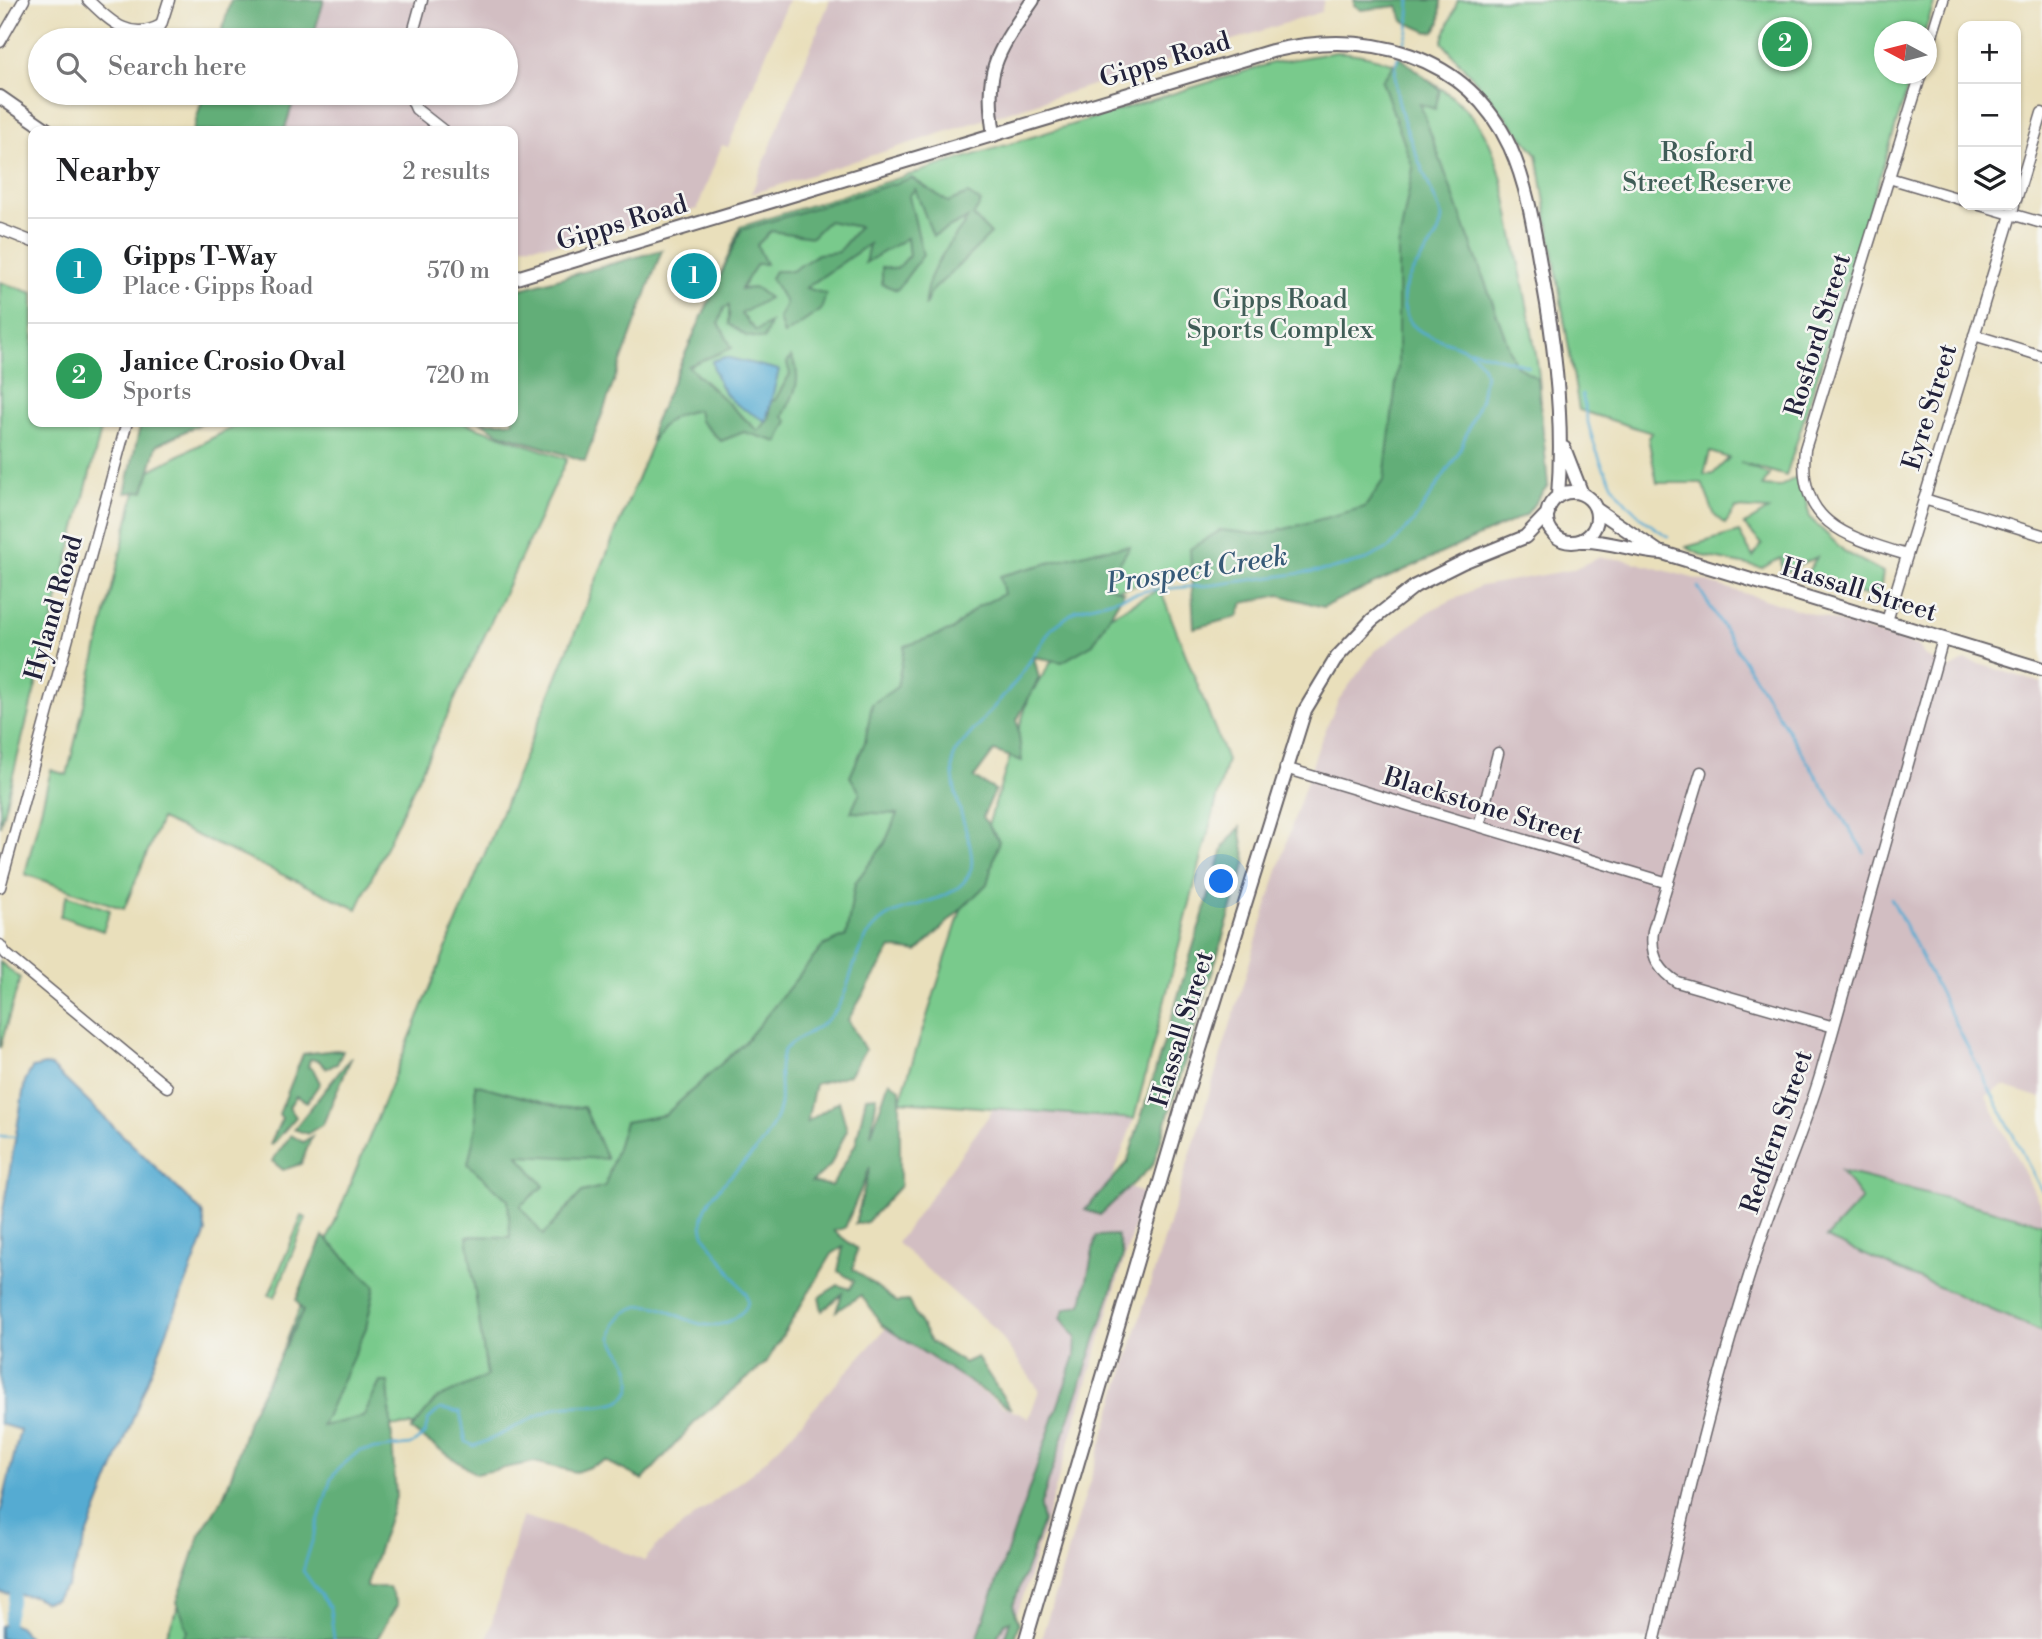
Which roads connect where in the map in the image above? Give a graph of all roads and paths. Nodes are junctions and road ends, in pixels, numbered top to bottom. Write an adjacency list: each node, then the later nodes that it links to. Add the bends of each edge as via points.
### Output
1 (24, 0): 11 (street)
2 (88, 0): 8 (street)
3 (169, 0): 9 (street)
4 (422, 0): 10 (street)
5 (1033, 0): 18 (main road, via 993,65 988,99)
6 (1943, 0): 7 (street)
7 (1937, 21)
8 (123, 28)
9 (156, 28)
10 (414, 28)
11 (0, 42)
12 (1918, 84): 19 (street, Rosford Street)
13 (0, 97): 16 (main road)
14 (414, 105): 17 (street)
15 (2042, 113): 20 (street, Eyre Street)
16 (42, 126)
17 (438, 126)
18 (994, 135): 27 (main road, Gipps Road); 31 (main road, Gipps Road, via 1289,47 1335,41 1385,47 1415,57 1455,80 1481,104 1517,163 1547,301)
19 (1889, 178): 21 (street); 42 (street, Rosford Street, via 1803,468 1813,500 1832,527 1848,537)
20 (2021, 183)
21 (1958, 199)
22 (2013, 210): 28 (street, Eyre Street)
23 (2021, 210): 24 (street)
24 (2042, 223)
25 (0, 229): 26 (street)
26 (28, 240)
27 (518, 278)
28 (1974, 335): 29 (street); 34 (street, Eyre Street)
29 (2042, 356)
30 (126, 427): 51 (street, Hyland Road)
31 (1562, 444): 32 (main road, Gipps Road); 33 (main road, Gipps Road)
32 (1582, 494): 33 (main road); 35 (main road)
33 (1558, 496): 36 (main road)
34 (1924, 499): 37 (street); 42 (street, Eyre Street)
35 (1596, 509): 40 (main road, via 1596,527); 41 (main road, Hassall Street)
36 (1548, 513): 38 (main road, Hassall Street); 39 (main road, via 1549,528)
37 (2042, 535)
38 (1525, 537): 39 (main road, Hassall Street); 47 (main road, Hassall Street, via 1415,586 1372,620 1337,657 1305,710)
39 (1557, 537): 40 (main road, via 1572,543)
40 (1582, 541): 41 (main road, Hassall Street, via 1598,540)
41 (1663, 554): 43 (main road, Hassall Street)
42 (1907, 555): 43 (street, Eyre Street)
43 (1887, 621): 44 (main road, Hassall Street)
44 (1943, 639): 45 (main road, Hassall Street); 53 (street, Redfern Street)
45 (2042, 668)
46 (1498, 753): 49 (street)
47 (1285, 768): 49 (street, Blackstone Street); 55 (main road, Hassall Street)
48 (1700, 772): 50 (street)
49 (1479, 826): 50 (street, Blackstone Street)
50 (1668, 883): 53 (street, via 1652,942 1654,957 1668,976)
51 (0, 887)
52 (0, 945): 54 (street)
53 (1834, 1027): 56 (street, Redfern Street, via 1802,1135 1758,1247 1684,1513)
54 (167, 1087)
55 (1026, 1639)
56 (1655, 1639)

